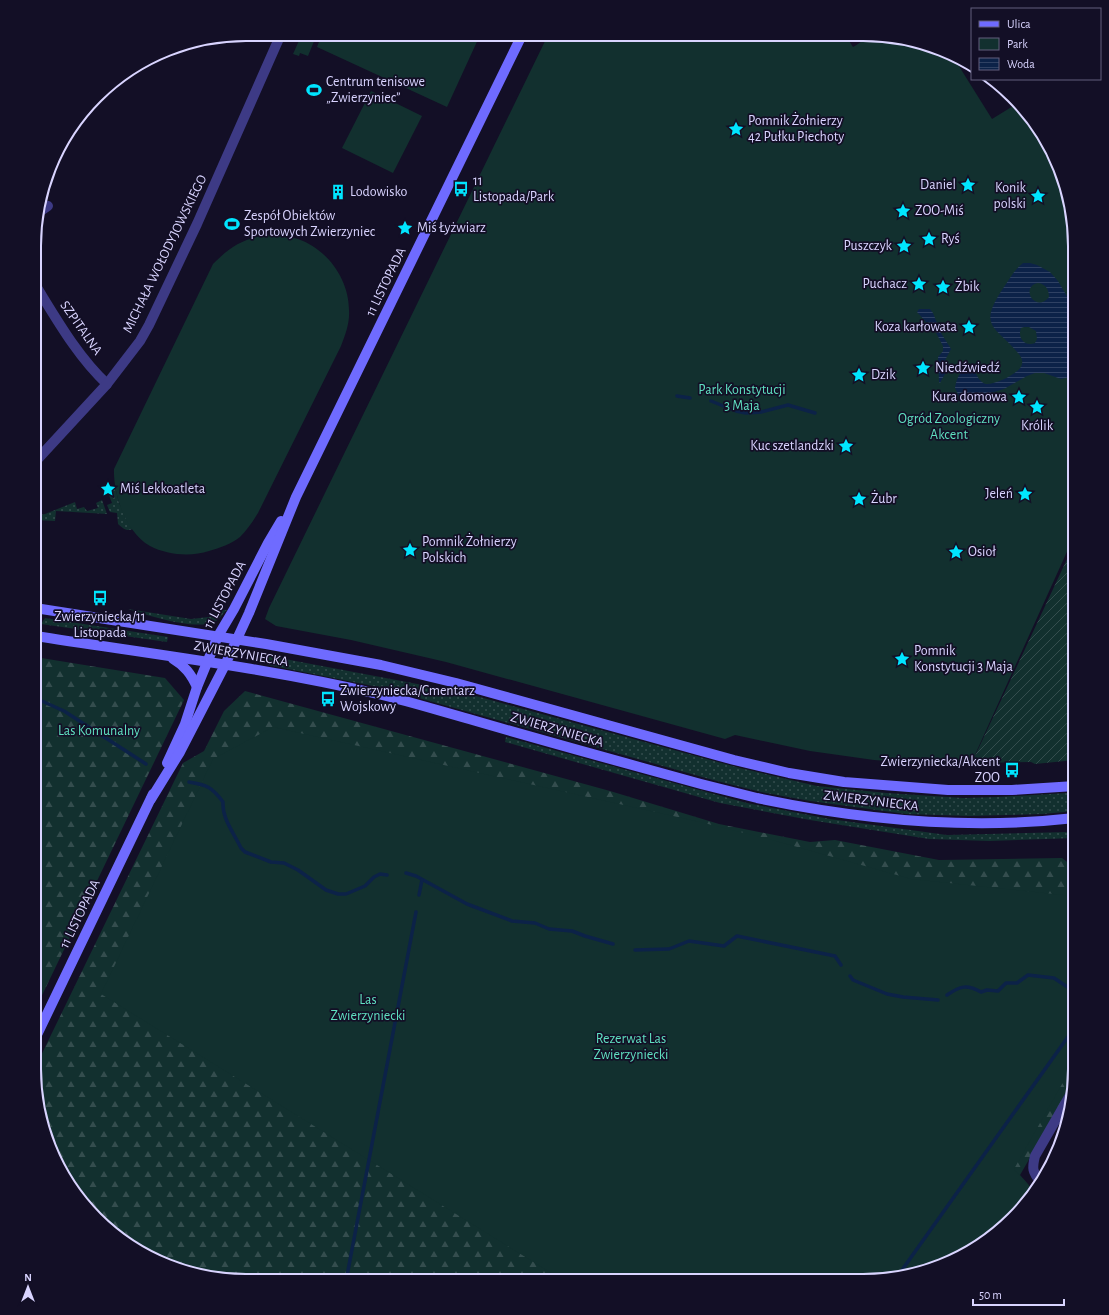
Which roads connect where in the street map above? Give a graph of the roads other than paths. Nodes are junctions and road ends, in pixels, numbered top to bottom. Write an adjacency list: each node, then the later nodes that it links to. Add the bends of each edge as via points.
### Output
1 (278, 41): 6 (street, MICHAŁA WOŁODYJOWSKIEGO, via 149,325)
2 (519, 41): 8 (main road, 11 LISTOPADA)
3 (48, 206): 4 (street)
4 (45, 208)
5 (41, 294): 6 (street, SZPITALNA, via 95,373)
6 (107, 384): 7 (street, MICHAŁA WOŁODYJOWSKIEGO)
7 (41, 453)
8 (296, 498): 10 (main road, 11 LISTOPADA, via 268,543); 12 (main road, 11 LISTOPADA)
9 (41, 609): 10 (main road, ZWIERZYNIECKA)
10 (218, 636): 12 (main road, ZWIERZYNIECKA); 14 (main road, 11 LISTOPADA)
11 (41, 637): 13 (main road, ZWIERZYNIECKA)
12 (238, 640): 15 (main road, 11 LISTOPADA); 17 (main road, ZWIERZYNIECKA, via 388,667 464,685 789,773 902,788 1012,790)
13 (170, 657): 14 (main road, ZWIERZYNIECKA); 16 (main road, via 182,664 191,674)
14 (206, 662): 15 (main road, ZWIERZYNIECKA); 16 (main road, 11 LISTOPADA)
15 (225, 665): 18 (main road, 11 LISTOPADA, via 180,752); 19 (main road, ZWIERZYNIECKA, via 382,695 687,780 808,808 865,816 958,823)
16 (197, 687): 18 (main road, 11 LISTOPADA, via 185,724)
17 (1068, 786)
18 (151, 799): 20 (main road, 11 LISTOPADA)
19 (1068, 818)
20 (41, 1027)
21 (1065, 1104): 22 (street, via 1035,1156 1032,1168)
22 (1036, 1177)

